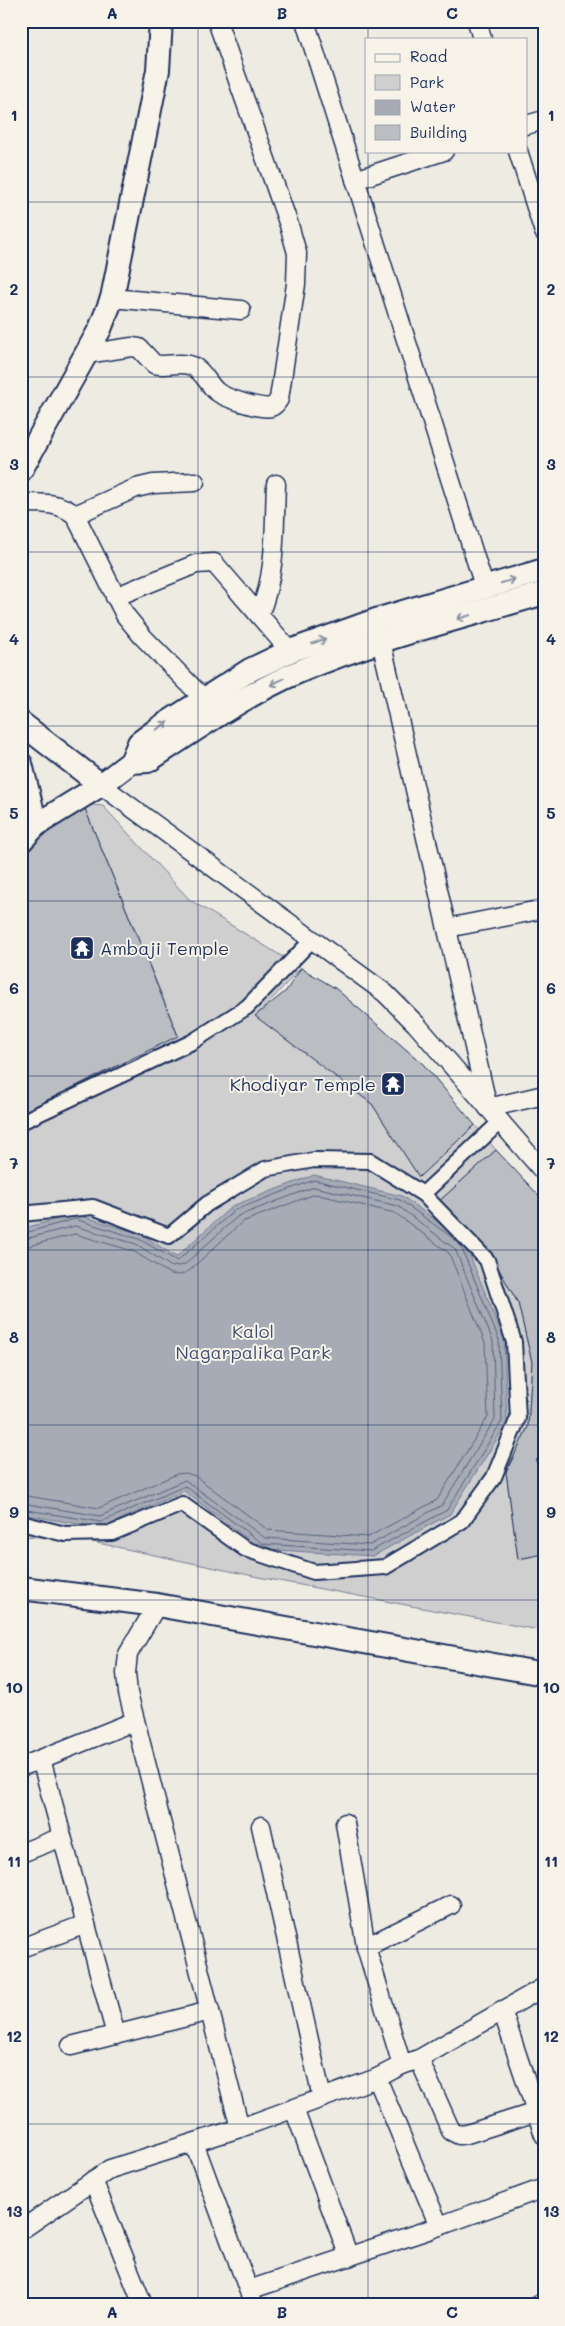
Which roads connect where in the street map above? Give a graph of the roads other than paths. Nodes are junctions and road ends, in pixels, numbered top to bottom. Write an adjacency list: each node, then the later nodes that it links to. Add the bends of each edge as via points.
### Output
1 (161, 21): 12 (street, via 158,70)
2 (218, 21): 14 (street, via 297,253 296,284 279,398 270,408 261,408 225,397 216,392 198,370 189,365 154,364 140,348)
3 (305, 21): 10 (street)
4 (477, 21): 5 (street)
5 (482, 38)
6 (544, 120): 7 (street)
7 (528, 124)
8 (441, 152): 10 (street)
9 (518, 152): 11 (street)
10 (355, 180): 21 (street)
11 (544, 232)
12 (112, 298): 13 (street); 14 (street)
13 (241, 310)
14 (86, 354): 15 (street)
15 (21, 470)
16 (195, 482): 19 (street, via 136,488)
17 (276, 484): 24 (street, via 273,570)
18 (21, 503): 19 (street, via 50,504 67,508)
19 (75, 515): 23 (street)
20 (544, 570): 21 (street, one-way to 20)
21 (484, 589): 25 (street)
22 (544, 593): 26 (street, one-way to 26)
23 (115, 597): 24 (street, via 206,562 214,563 222,570); 28 (street, via 143,637)
24 (259, 615): 27 (street)
25 (376, 620): 26 (street); 27 (street, one-way to 25)
26 (381, 642): 30 (street, one-way to 30, via 299,671 260,690 148,761); 35 (street)
27 (290, 651): 28 (street, via 250,670)
28 (204, 699): 30 (street, one-way to 28, via 139,743)
29 (21, 724): 32 (street)
30 (131, 762): 32 (street)
31 (21, 764): 33 (street)
32 (101, 785): 33 (street); 36 (street)
33 (28, 833)
34 (544, 909): 35 (street)
35 (447, 928): 38 (street)
36 (312, 940): 38 (street, via 386,993); 39 (street, via 247,1007 192,1042)
37 (544, 1095): 38 (street)
38 (488, 1108): 40 (street)
39 (21, 1122)
40 (500, 1122): 41 (street); 42 (street)
41 (544, 1172)
42 (423, 1194): 43 (street, via 370,1161 314,1160 265,1169 207,1204 169,1236 93,1207); 44 (street, via 487,1260 514,1342 518,1418 494,1477 462,1521 384,1567 314,1572 245,1549 182,1504 112,1533 65,1534)
43 (21, 1214)
44 (21, 1523)
45 (21, 1588): 46 (street)
46 (157, 1605): 47 (street); 48 (street, via 128,1654 128,1693)
47 (544, 1674)
48 (135, 1721): 49 (street); 61 (street)
49 (41, 1759): 50 (street); 53 (street)
50 (21, 1766)
51 (346, 1823): 57 (street)
52 (261, 1826): 67 (street)
53 (62, 1836): 54 (street); 56 (street)
54 (21, 1854)
55 (451, 1906): 57 (street)
56 (86, 1924): 58 (street); 62 (street)
57 (366, 1946): 65 (street)
58 (21, 1948)
59 (544, 1987): 60 (street)
60 (502, 2010): 64 (street); 69 (street)
61 (210, 2011): 62 (street); 70 (street)
62 (116, 2035): 63 (street)
63 (71, 2046)
64 (419, 2059): 65 (street); 69 (street, via 451,2131 467,2134)
65 (402, 2065): 66 (street)
66 (377, 2078): 67 (street); 74 (street)
67 (322, 2098): 68 (street)
68 (294, 2109): 70 (street); 76 (street)
69 (541, 2122)
70 (240, 2128): 71 (street)
71 (194, 2143): 72 (street, via 110,2169); 77 (street)
72 (93, 2180): 75 (street); 79 (street)
73 (544, 2188): 74 (street)
74 (439, 2226): 76 (street)
75 (21, 2230)
76 (349, 2257): 77 (street)
77 (251, 2298)
78 (544, 2302): 80 (street)
79 (143, 2305)
80 (537, 2305)

